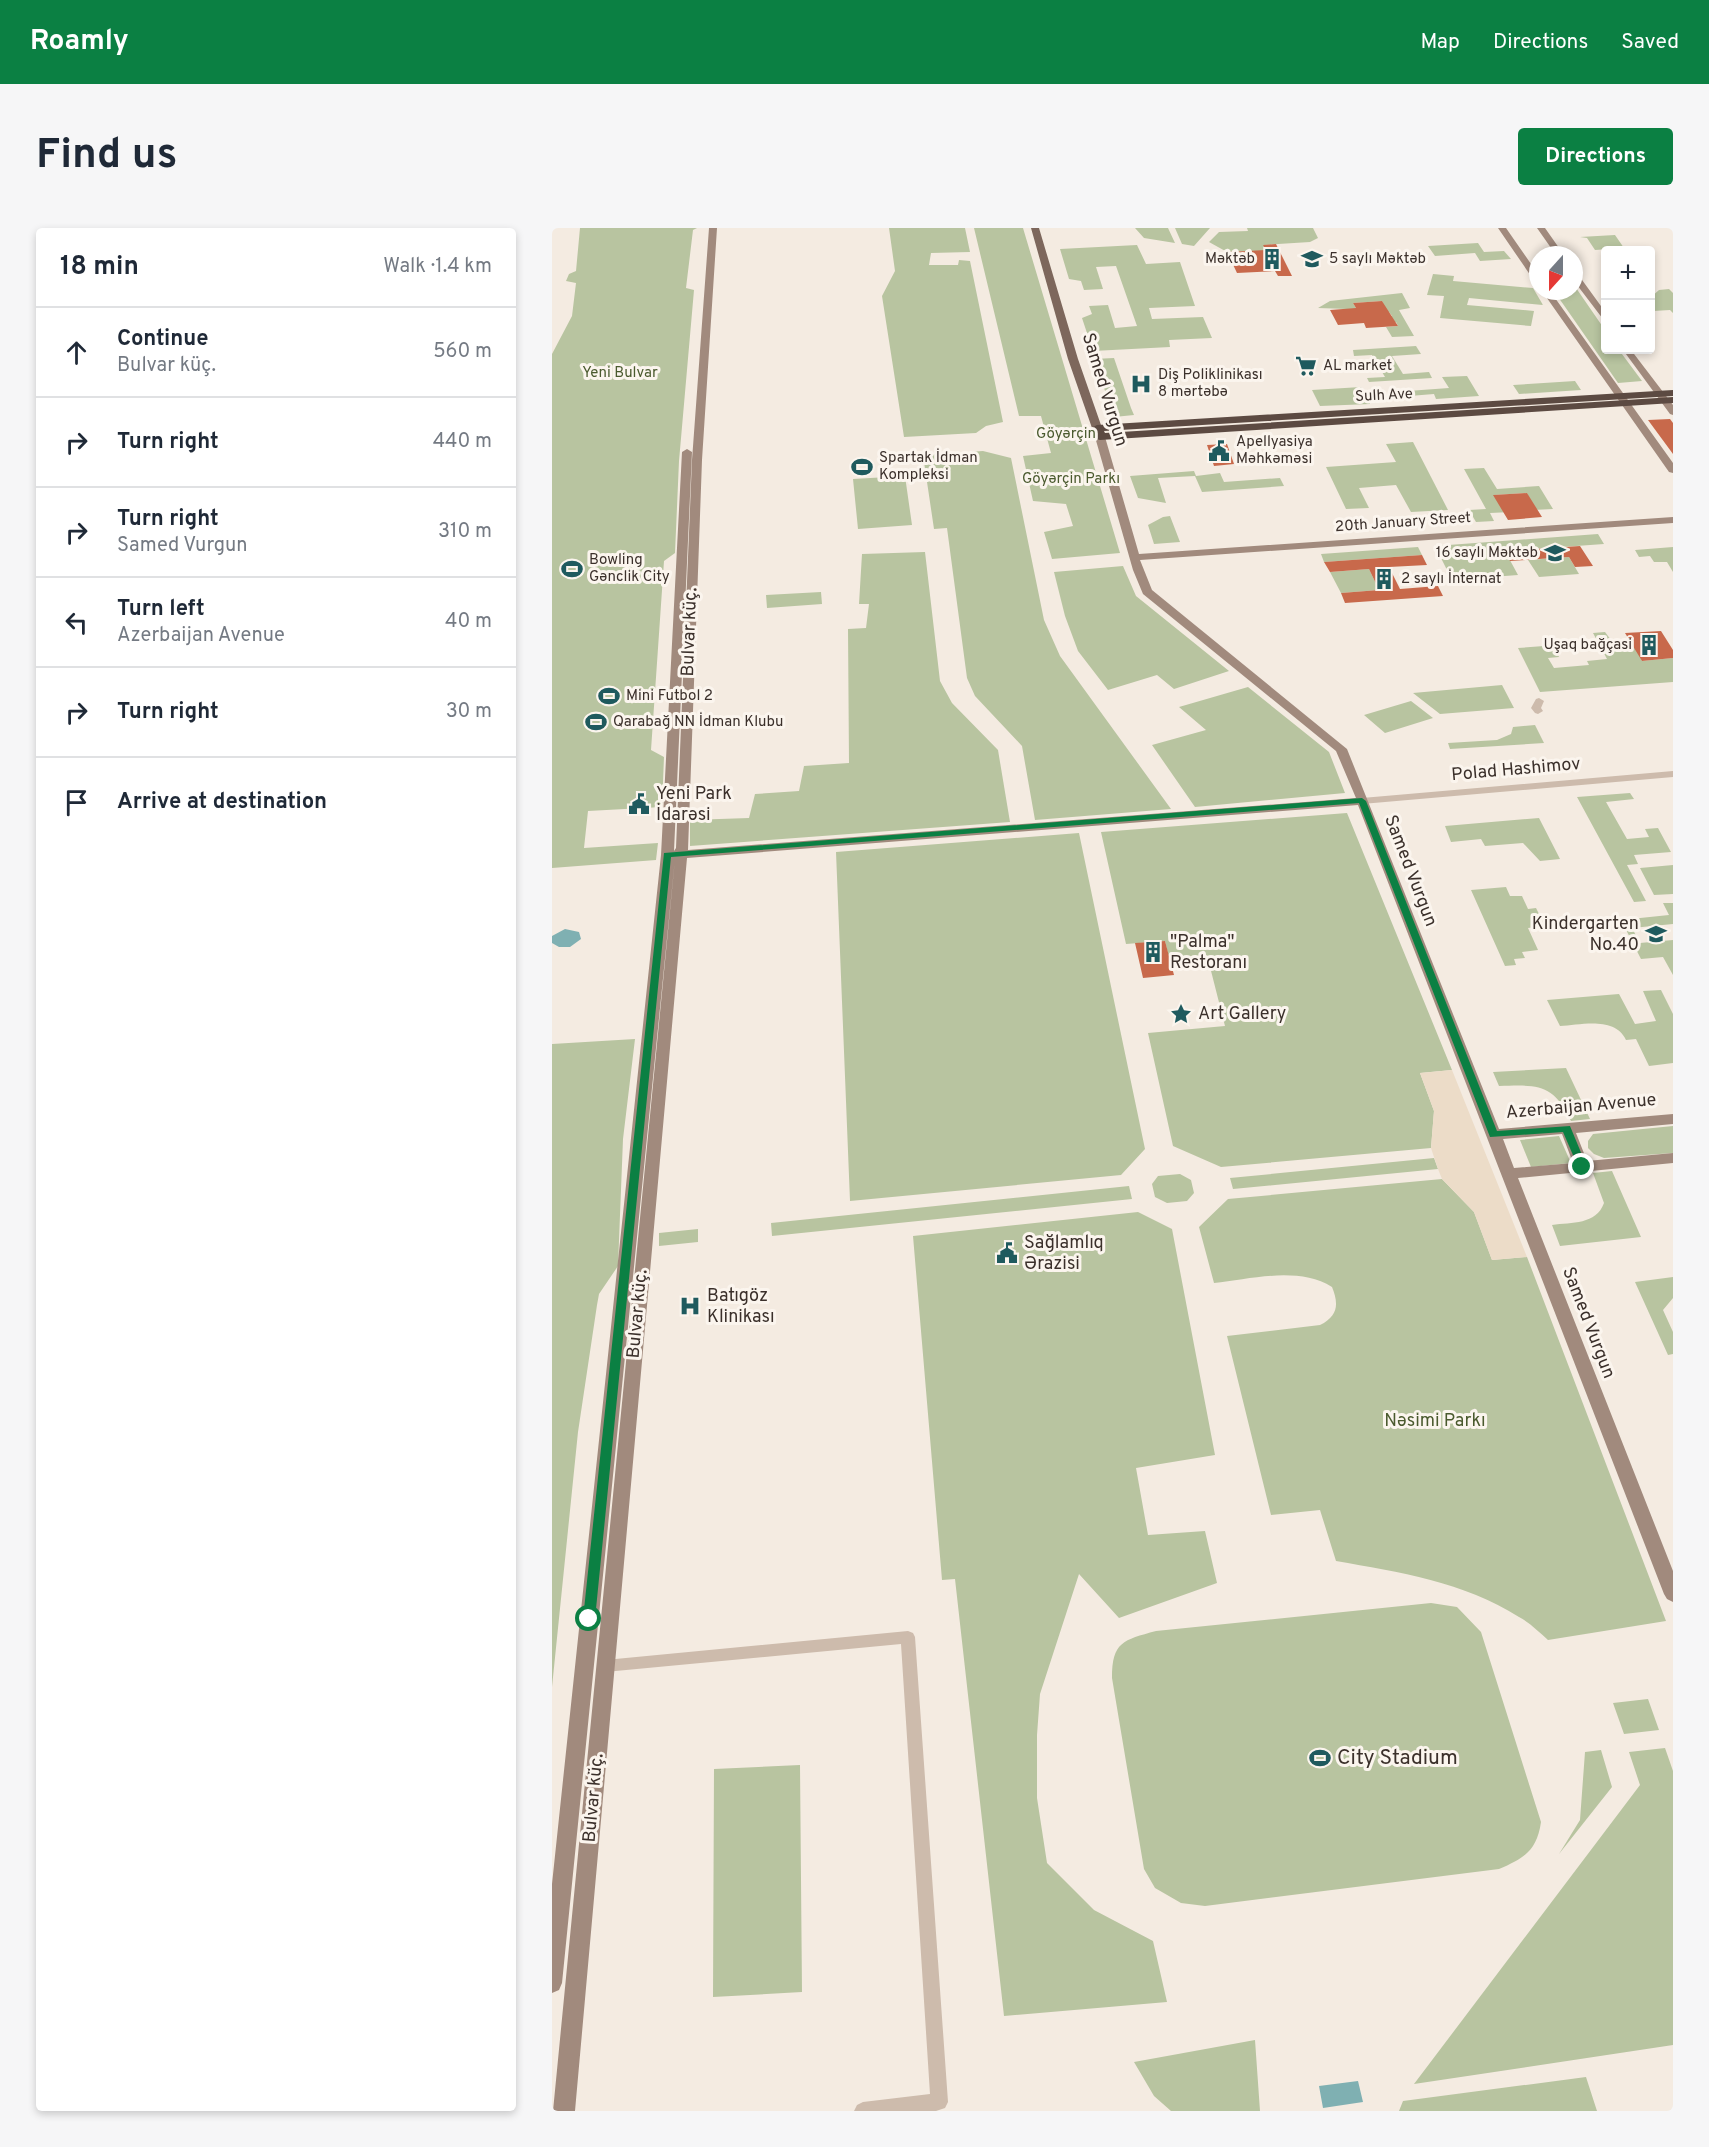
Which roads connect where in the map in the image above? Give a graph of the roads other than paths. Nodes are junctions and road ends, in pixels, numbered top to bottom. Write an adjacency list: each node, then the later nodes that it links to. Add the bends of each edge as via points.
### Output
1 (1035, 228): 14 (main road, Samed Vurgun)
2 (1502, 228): 6 (street)
3 (1541, 228): 5 (street)
4 (709, 229): 20 (street, Bulvar küç.)
5 (1554, 246)
6 (1529, 267)
7 (1583, 288): 9 (street)
8 (1552, 300): 12 (street)
9 (1601, 314)
10 (1630, 354): 11 (street)
11 (1667, 397): 12 (highway, Sulh Ave); 13 (street)
12 (1622, 400): 14 (highway, Sulh Ave); 15 (street)
13 (1673, 412)
14 (1098, 432): 17 (street, Samed Vurgun)
15 (1673, 470)
16 (1673, 520): 17 (street, 20th January Street)
17 (1134, 557): 19 (street, Samed Vurgun, via 1144,586 1154,599 1341,749)
18 (1673, 774): 19 (street, Polad Hashimov)
19 (1362, 801): 20 (street); 23 (street, Samed Vurgun)
20 (674, 855): 27 (street, Bulvar küç.)
21 (1673, 1119): 22 (street, Azerbaijan Avenue)
22 (1567, 1128): 23 (street, Azerbaijan Avenue); 25 (street)
23 (1493, 1135): 26 (street, Samed Vurgun)
24 (1673, 1158): 25 (street)
25 (1582, 1167): 26 (street)
26 (1509, 1174): 28 (street, Samed Vurgun)
27 (632, 1277): 29 (street, Bulvar küç.); 30 (street, Bulvar küç.)
28 (1673, 1594)
29 (609, 1618): 30 (street); 31 (street, Bulvar küç.)
30 (589, 1619): 32 (street, Bulvar küç.)
31 (605, 1666): 33 (street, Bulvar küç.); 34 (street, via 908,1637 939,2102)
32 (552, 1983)
33 (564, 2111)
34 (862, 2111)

